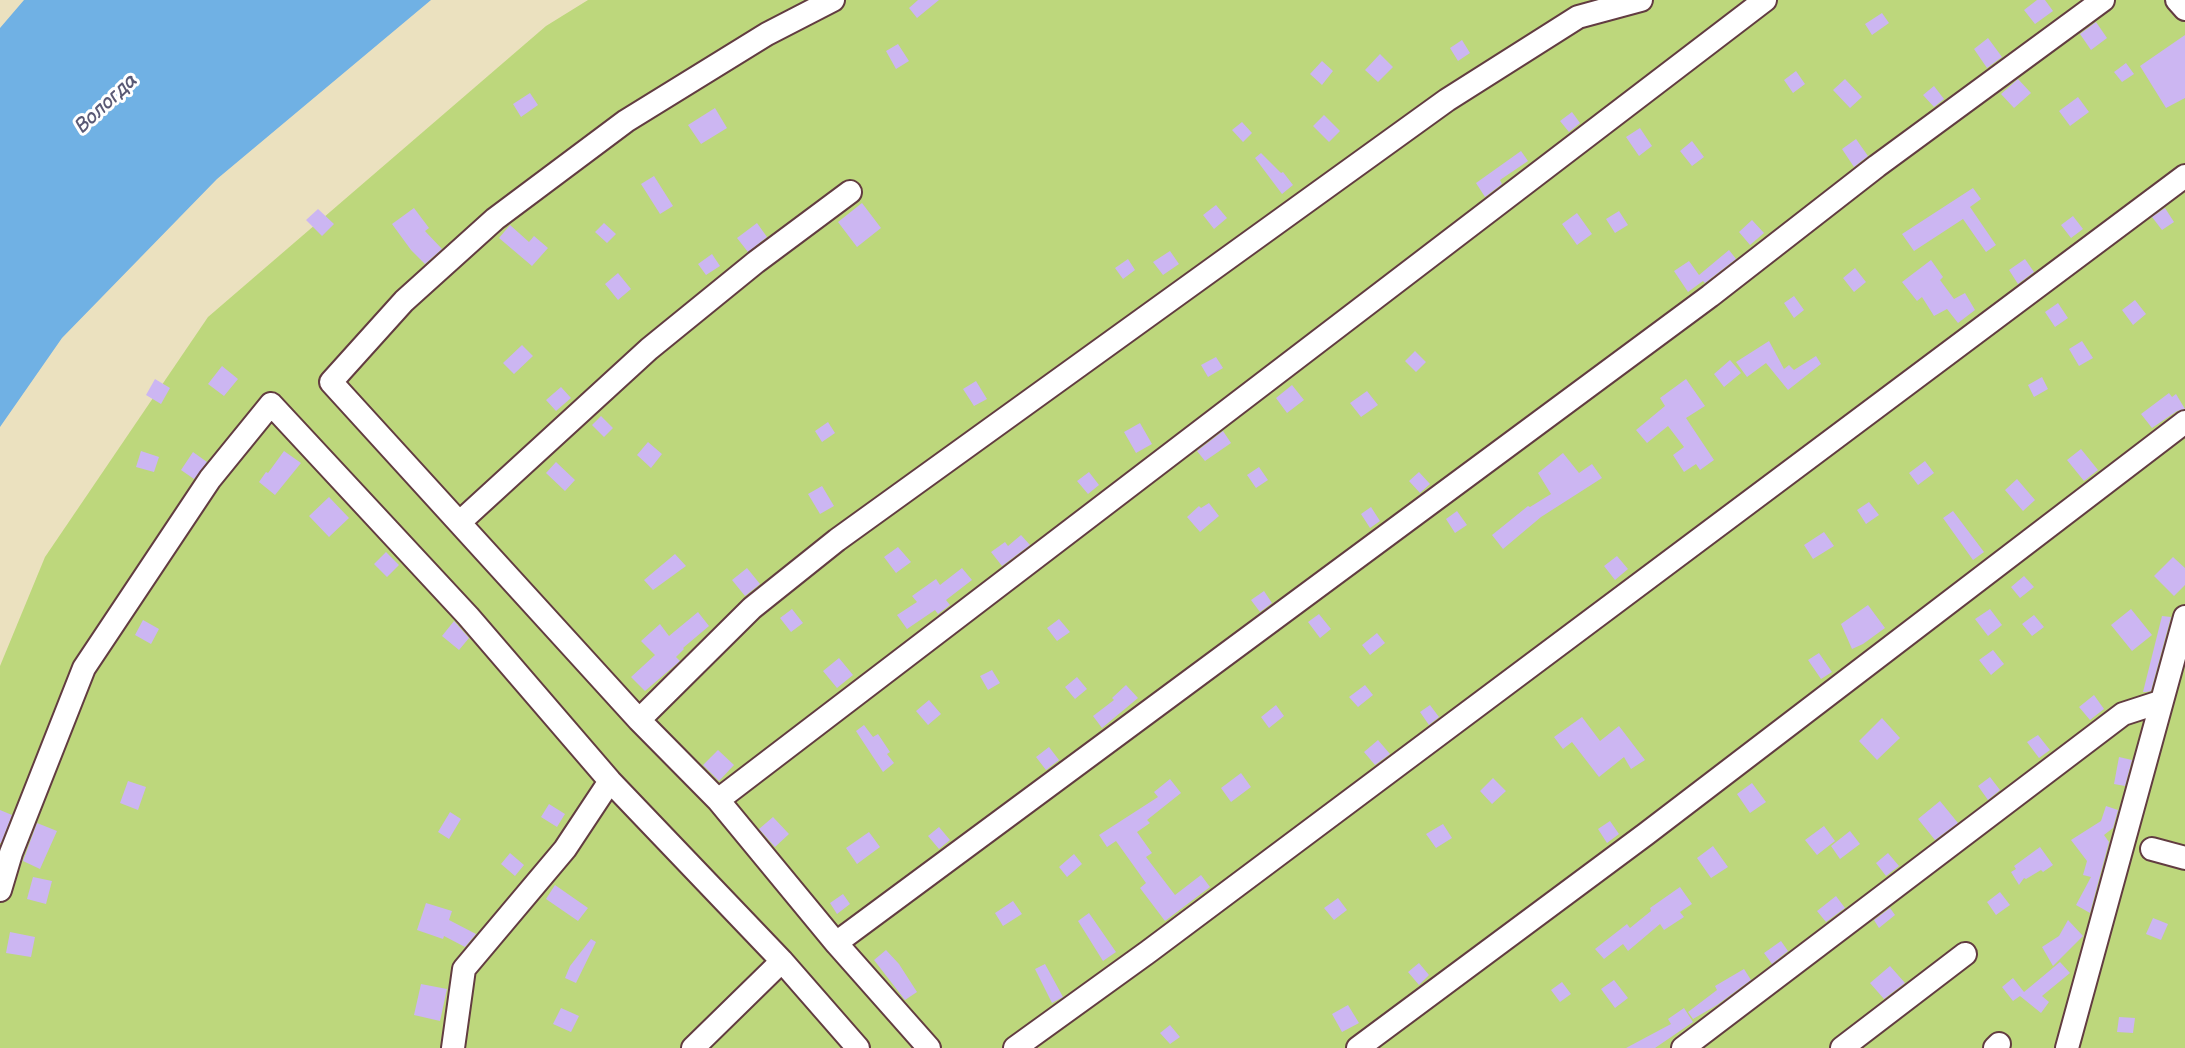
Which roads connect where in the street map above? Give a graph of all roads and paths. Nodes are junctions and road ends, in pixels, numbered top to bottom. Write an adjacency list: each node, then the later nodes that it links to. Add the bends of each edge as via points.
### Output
1 (833, 0): 10 (street, via 767,34 626,121 495,219 404,301 331,382)
2 (1641, 0): 13 (street, via 1578,17 1447,100 837,540 752,608)
3 (1765, 0): 15 (street)
4 (2103, 0): 19 (street)
5 (2177, 0): 6 (street)
6 (2185, 9)
7 (2185, 176): 26 (street)
8 (850, 192): 10 (street, via 650,349)
9 (2185, 422): 27 (street, via 1646,834)
10 (460, 522): 13 (street)
11 (2185, 617): 12 (street)
12 (2160, 702): 28 (street, via 2123,714); 30 (street)
13 (639, 720): 15 (street)
14 (610, 781): 18 (street, via 468,616 271,404 210,478 84,668); 21 (street); 22 (street, via 565,849 464,969)
15 (718, 800): 19 (street)
16 (2152, 849): 17 (street)
17 (2185, 858)
18 (0, 890)
19 (836, 943): 25 (street)
20 (1965, 954): 29 (street)
21 (782, 961): 23 (street); 24 (street)
22 (453, 1048)
23 (693, 1048)
24 (858, 1048)
25 (929, 1048)
26 (1015, 1048)
27 (1358, 1048)
28 (1683, 1048)
29 (1842, 1048)
30 (2067, 1048)

